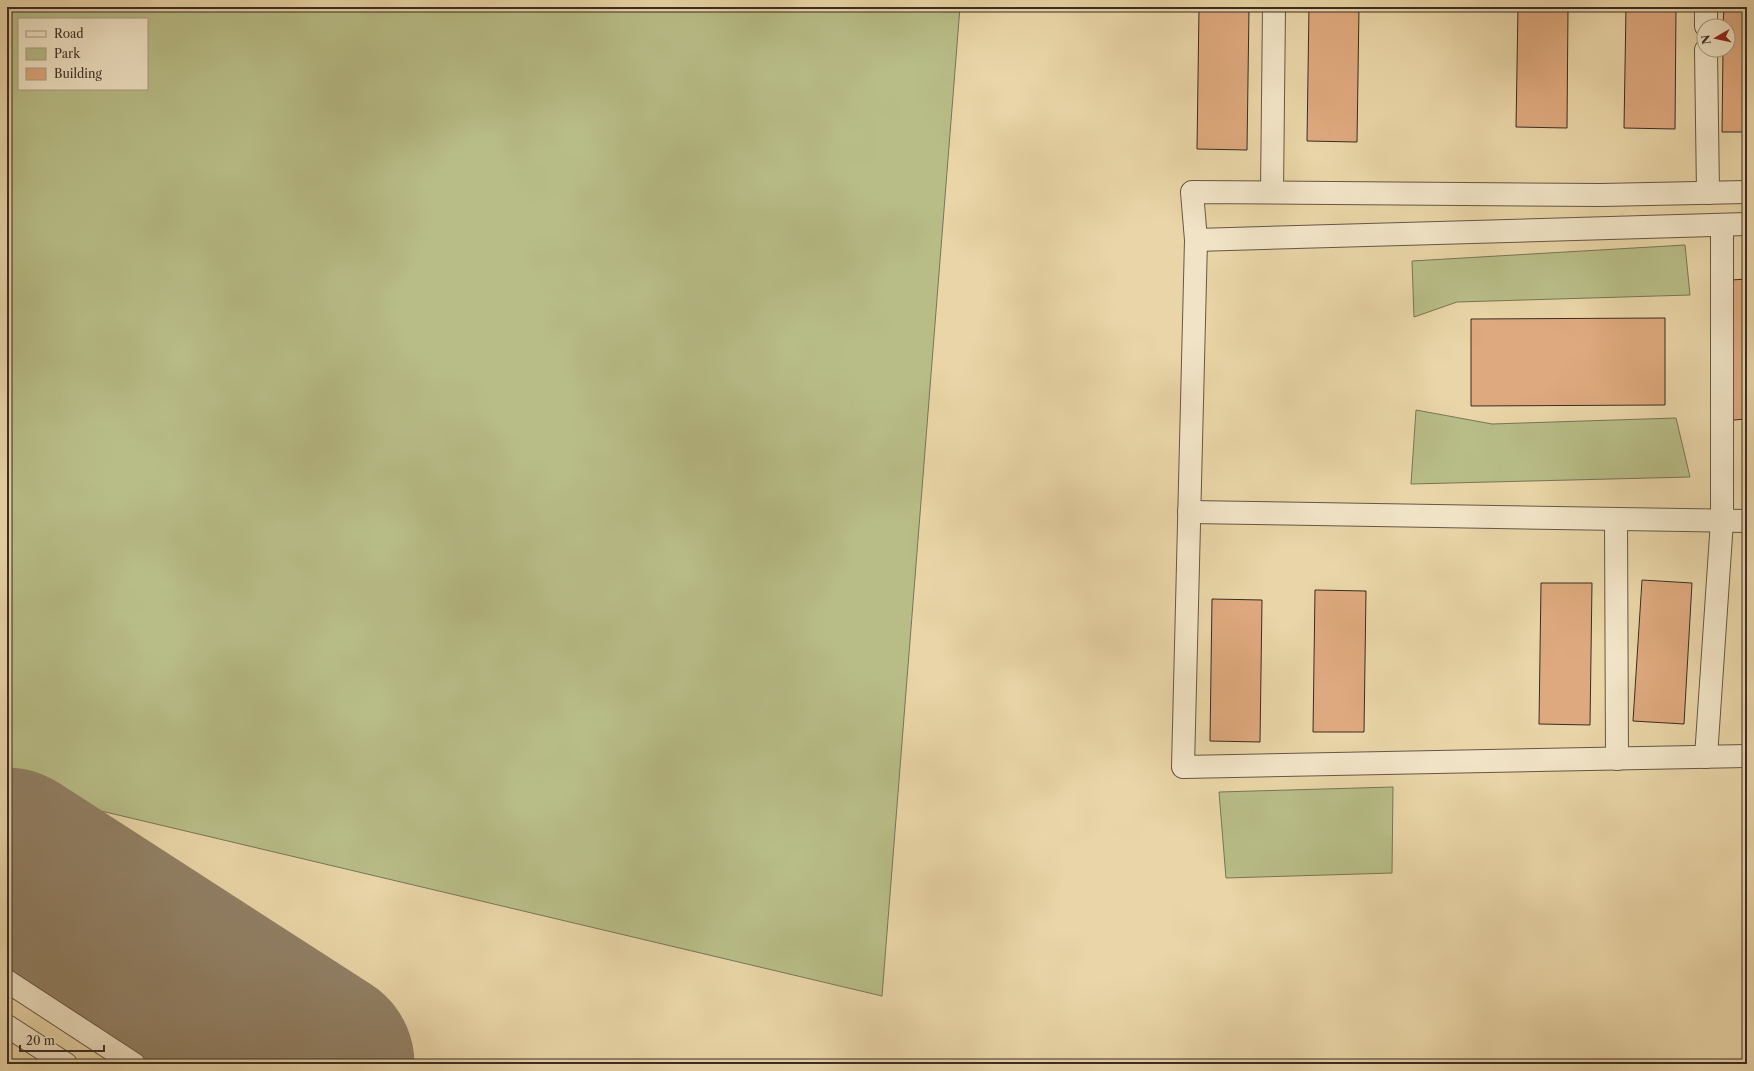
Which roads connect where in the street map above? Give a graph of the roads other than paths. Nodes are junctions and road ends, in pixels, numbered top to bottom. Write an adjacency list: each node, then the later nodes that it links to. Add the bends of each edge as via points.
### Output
1 (1274, 7): 5 (lane)
2 (1706, 7): 3 (lane)
3 (1706, 18)
4 (1706, 58): 7 (lane)
5 (1272, 192): 7 (lane, via 1601,195); 10 (lane, via 1192,192)
6 (1747, 192): 7 (lane)
7 (1708, 193)
8 (1747, 224): 9 (lane)
9 (1722, 225): 10 (lane); 13 (lane)
10 (1196, 240): 11 (lane)
11 (1189, 512): 12 (lane); 17 (lane, via 1184,767)
12 (1616, 519): 13 (lane); 17 (lane)
13 (1722, 521): 14 (lane); 16 (lane)
14 (1747, 521)
15 (1747, 756): 16 (lane)
16 (1706, 757): 17 (lane)
17 (1617, 759)
18 (7, 981): 21 (lane)
19 (7, 1026): 20 (lane)
20 (66, 1064)
21 (134, 1064)

